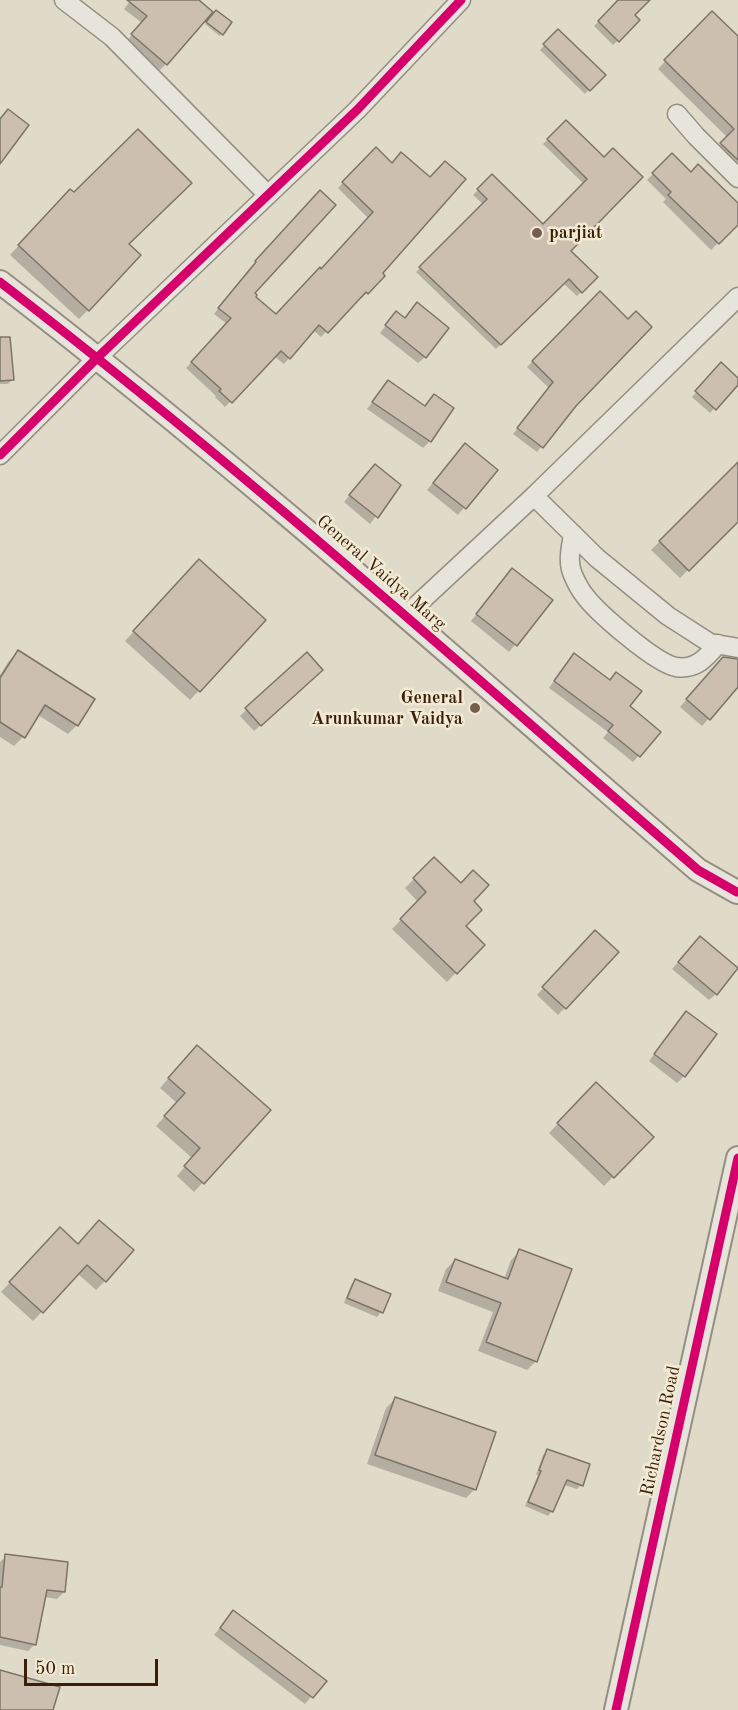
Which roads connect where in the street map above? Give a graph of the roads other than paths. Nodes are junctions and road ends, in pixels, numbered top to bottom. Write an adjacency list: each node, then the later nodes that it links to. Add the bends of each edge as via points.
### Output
1 (64, 0): 5 (street, via 112,37)
2 (461, 0): 5 (street, via 357,110)
3 (677, 114): 4 (street)
4 (738, 178)
5 (267, 195): 8 (street)
6 (0, 282): 8 (street, General Vaidya Marg)
7 (738, 297): 10 (street)
8 (98, 357): 9 (street); 12 (street, General Vaidya Marg)
9 (0, 455)
10 (534, 496): 11 (street); 12 (street)
11 (573, 534): 13 (street, via 668,616 710,643); 13 (street, via 569,557 572,574 585,596 655,657 674,667 687,667 699,664)
12 (405, 616): 15 (street, General Vaidya Marg, via 698,870)
13 (718, 644): 14 (street)
14 (738, 648)
15 (738, 898)
16 (738, 1158): 17 (street, Richardson Road)
17 (616, 1710)

